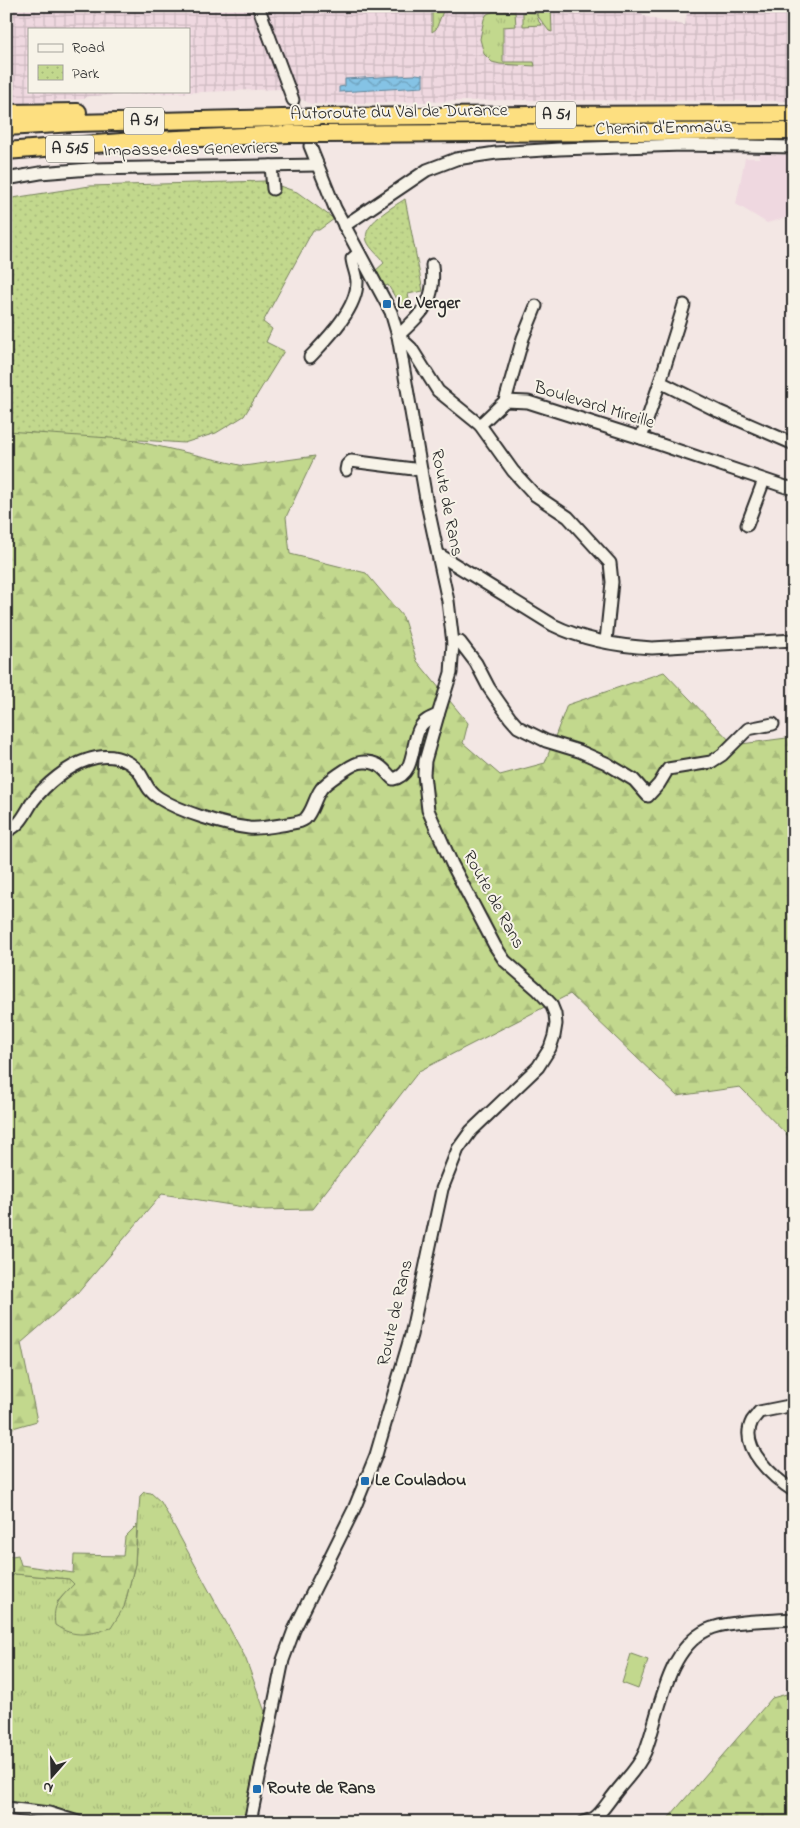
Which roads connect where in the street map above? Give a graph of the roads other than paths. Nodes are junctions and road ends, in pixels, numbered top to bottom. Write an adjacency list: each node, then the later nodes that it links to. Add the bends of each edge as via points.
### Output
1 (258, 6): 2 (street)
2 (293, 100)
3 (6, 113): 5 (highway, A 515, via 117,112)
4 (794, 114): 5 (highway, Autoroute du Val de Durance / A 51, bridge)
5 (283, 118): 6 (highway, Autoroute du Val de Durance / A 51)
6 (6, 127)
7 (794, 130): 8 (highway, Autoroute du Val de Durance / A 51, bridge, via 288,134)
8 (134, 140): 11 (highway, Autoroute du Val de Durance / A 51); 12 (highway, A 515)
9 (310, 146): 13 (street, Route de Rans)
10 (794, 147): 17 (street, Chemin d'Emmaüs, via 683,145 558,149 456,159 426,170)
11 (6, 152)
12 (6, 157)
13 (317, 165): 14 (street, Impasse des Genevriers); 17 (street, Route de Rans)
14 (271, 166): 15 (street, Impasse des Genevriers, via 90,169); 16 (street)
15 (6, 179)
16 (273, 189)
17 (344, 226): 18 (street, Route de Rans)
18 (359, 252): 22 (street, Route de Rans, via 391,312); 23 (street, via 352,259 357,282 354,301)
19 (432, 266): 22 (street, via 433,288 427,303)
20 (684, 305): 24 (street)
21 (536, 306): 25 (street)
22 (398, 336): 26 (street, via 411,348 438,391); 30 (street, Route de Rans)
23 (310, 357)
24 (660, 382): 27 (street); 28 (street)
25 (505, 401): 26 (street); 27 (street, Boulevard Mireille, via 528,402)
26 (480, 425): 36 (street, via 512,471 535,495 568,517 610,564 612,582)
27 (641, 438): 31 (street, Boulevard Mireille)
28 (794, 444)
29 (346, 470): 30 (street, via 346,465 351,462)
30 (421, 470): 34 (street, Route de Rans)
31 (764, 480): 32 (street, Boulevard Mireille); 33 (street)
32 (794, 488)
33 (747, 525)
34 (438, 554): 36 (street, via 553,625 569,633); 37 (street, Route de Rans)
35 (794, 640): 36 (street, via 652,648)
36 (606, 641)
37 (453, 643): 38 (street, Route de Rans, via 451,673); 39 (street, via 460,642 518,727 606,763 634,780 648,796 668,769 711,762 748,729)
38 (438, 715): 40 (street, via 425,720 419,728 409,765 399,778 393,779 382,766 357,763 322,787 303,821 250,828 185,811 147,789 132,764 108,755 86,760 65,772 34,800 24,818); 46 (street, Route de Rans, via 425,761 428,810 495,946 505,961 552,1004 554,1036 538,1067 471,1131 458,1149 442,1189 412,1334 376,1454 354,1509 294,1630 283,1660)
39 (774, 724)
40 (6, 831)
41 (794, 1405): 42 (street, via 759,1412 751,1422 749,1437 758,1459)
42 (794, 1491)
43 (794, 1619): 47 (street, via 717,1626 688,1643 662,1694 644,1754 594,1818)
44 (6, 1808): 45 (street, via 50,1813)
45 (78, 1822)
46 (250, 1822)
47 (583, 1822)

